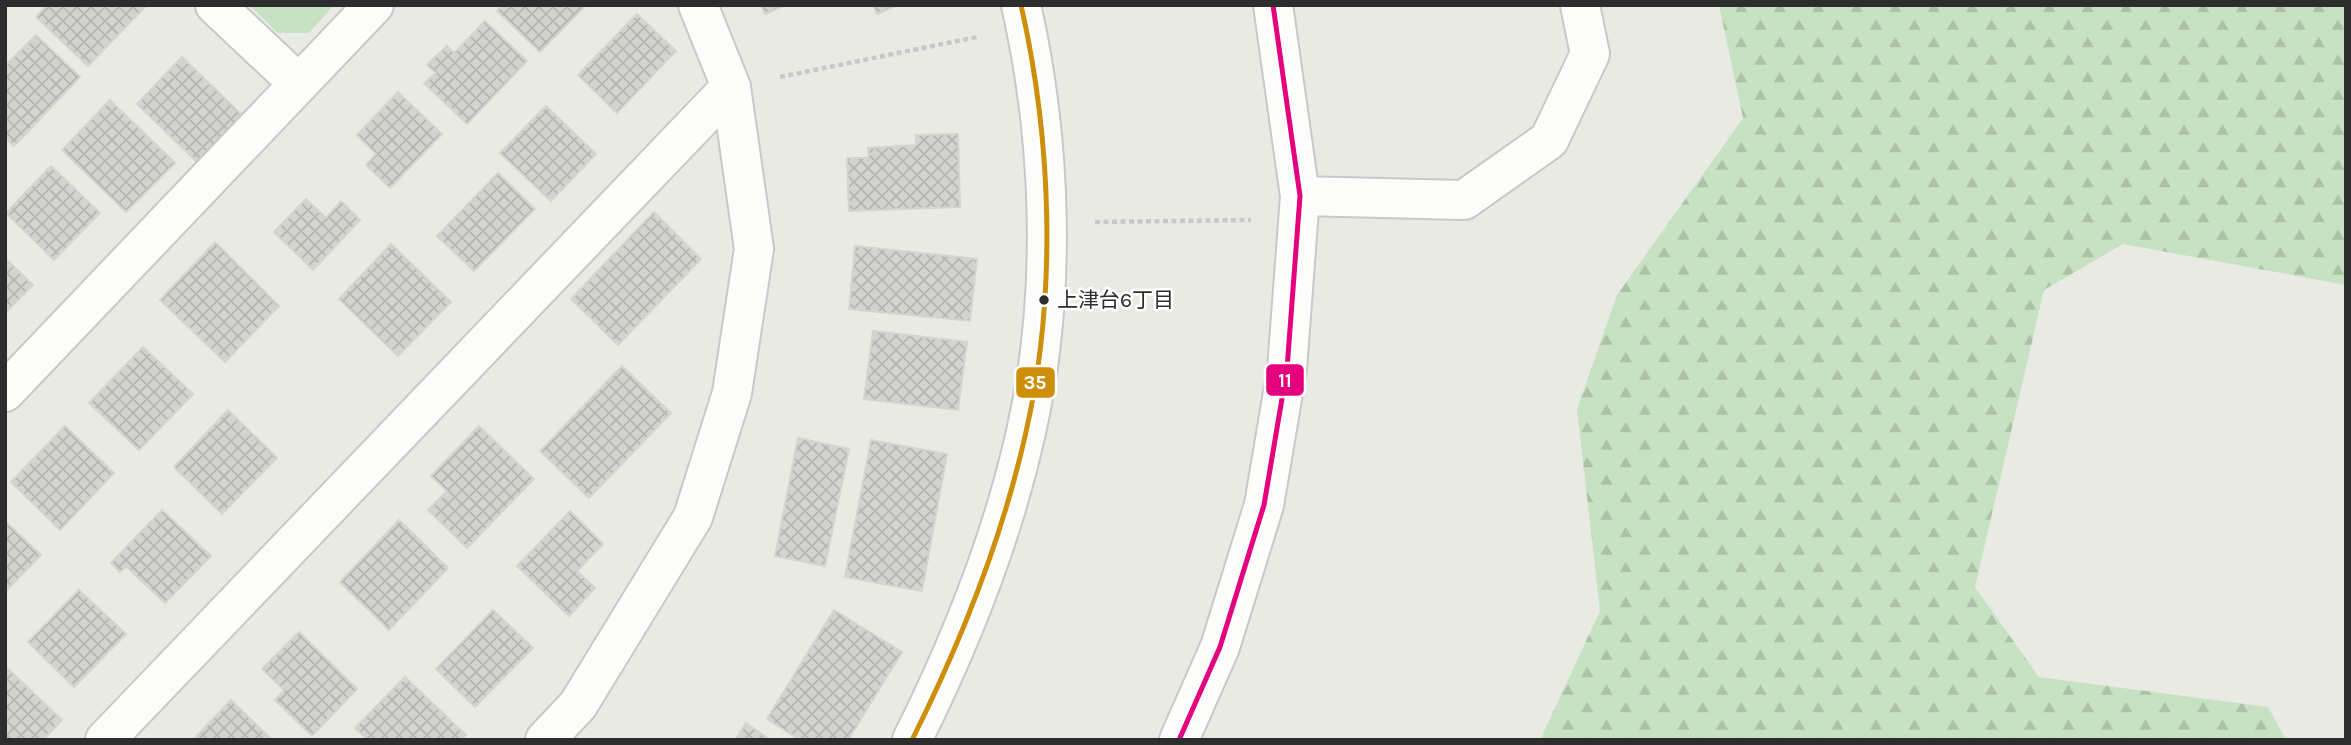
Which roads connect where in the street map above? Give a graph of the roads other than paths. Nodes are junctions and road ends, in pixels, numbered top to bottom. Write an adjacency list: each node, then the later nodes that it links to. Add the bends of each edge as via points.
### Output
1 (215, 5): 7 (street)
2 (374, 5): 7 (street)
3 (698, 5): 8 (street)
4 (1273, 5): 9 (street)
5 (1580, 5): 9 (street, via 1590,54 1549,140 1464,200)
6 (1023, 16): 13 (street, via 1040,125 1047,222 1042,326 1027,431 999,535 961,636)
7 (299, 85): 10 (street)
8 (731, 87): 11 (street); 12 (street, via 754,249 732,393 693,517 578,705)
9 (1298, 208): 14 (street, via 1287,369 1264,505 1220,647)
10 (5, 392)
11 (105, 740)
12 (545, 740)
13 (912, 740)
14 (1179, 740)

